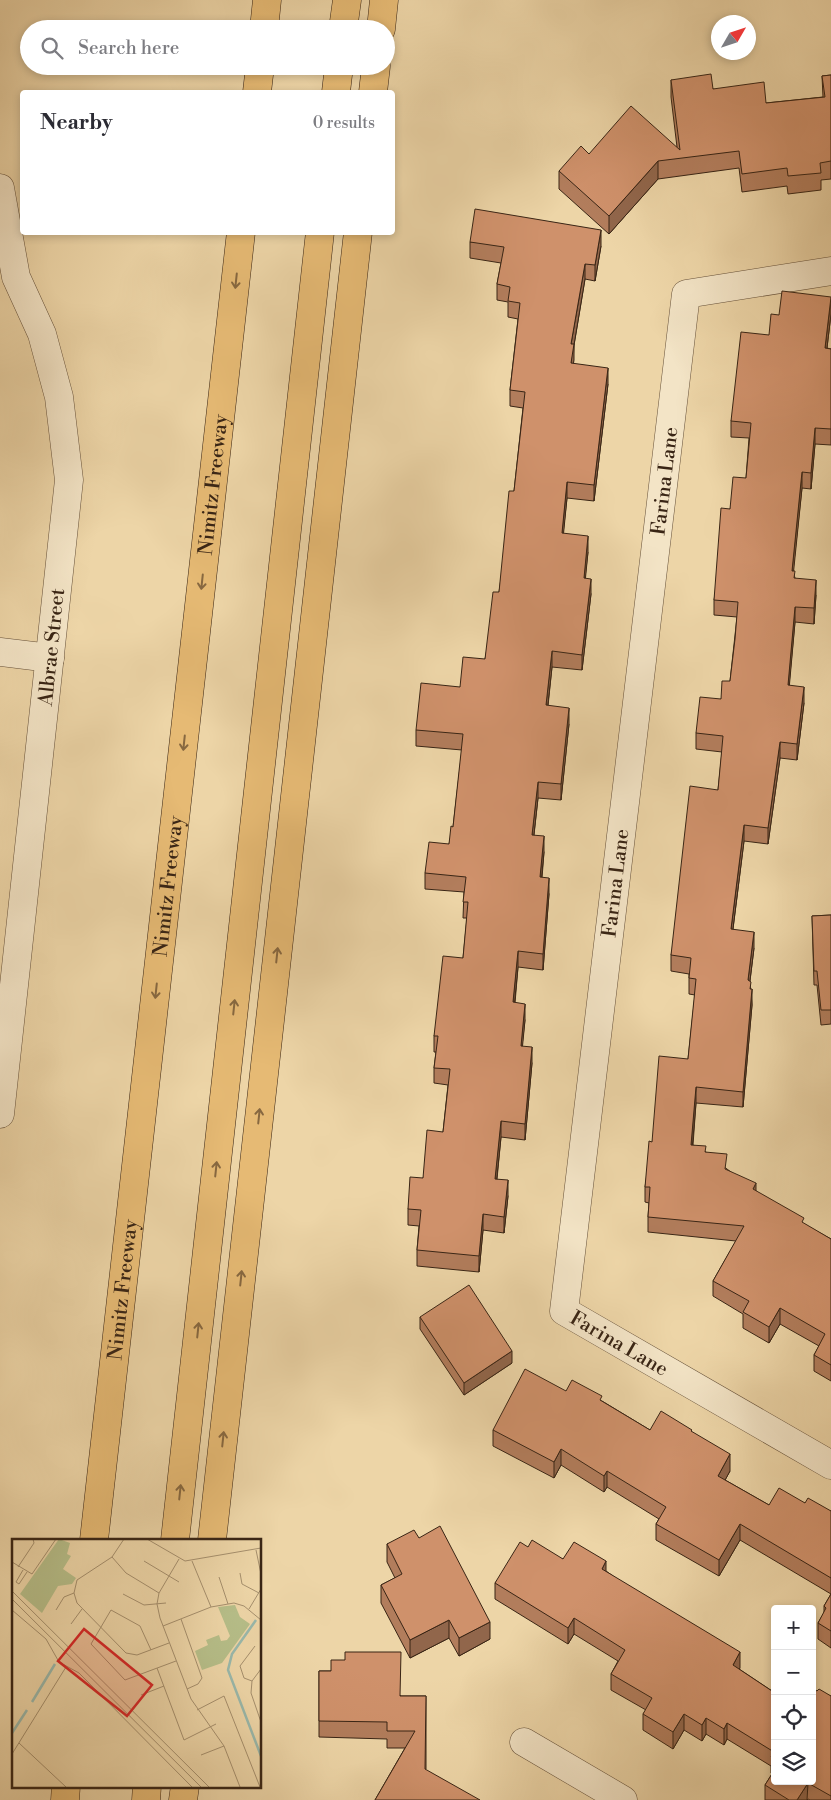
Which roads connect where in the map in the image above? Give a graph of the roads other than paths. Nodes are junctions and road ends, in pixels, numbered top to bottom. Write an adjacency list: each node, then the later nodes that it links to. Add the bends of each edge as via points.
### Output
1 (268, 0): 4 (highway)
2 (346, 0): 5 (highway)
3 (384, 0): 6 (highway)
4 (265, 20)
5 (344, 20)
6 (381, 20)
7 (259, 75): 10 (highway)
8 (338, 75): 11 (highway)
9 (375, 75): 12 (highway)
10 (257, 90)
11 (336, 90)
12 (373, 90)
13 (0, 195): 19 (street, Albrae Street, via 16,277 42,334 59,397 69,480)
14 (241, 235): 23 (highway, Nimitz Freeway, one-way to 23)
15 (320, 235): 24 (highway, one-way to 15)
16 (358, 235): 25 (highway, one-way to 16)
17 (831, 271): 22 (street, Farina Lane, via 686,294 564,1311)
18 (0, 652): 19 (street)
19 (50, 658): 20 (street, Albrae Street)
20 (8, 975): 21 (street, Albrae Street)
21 (0, 1114)
22 (831, 1465)
23 (94, 1539)
24 (175, 1539)
25 (212, 1539)
26 (524, 1742): 27 (street)
27 (623, 1800)

